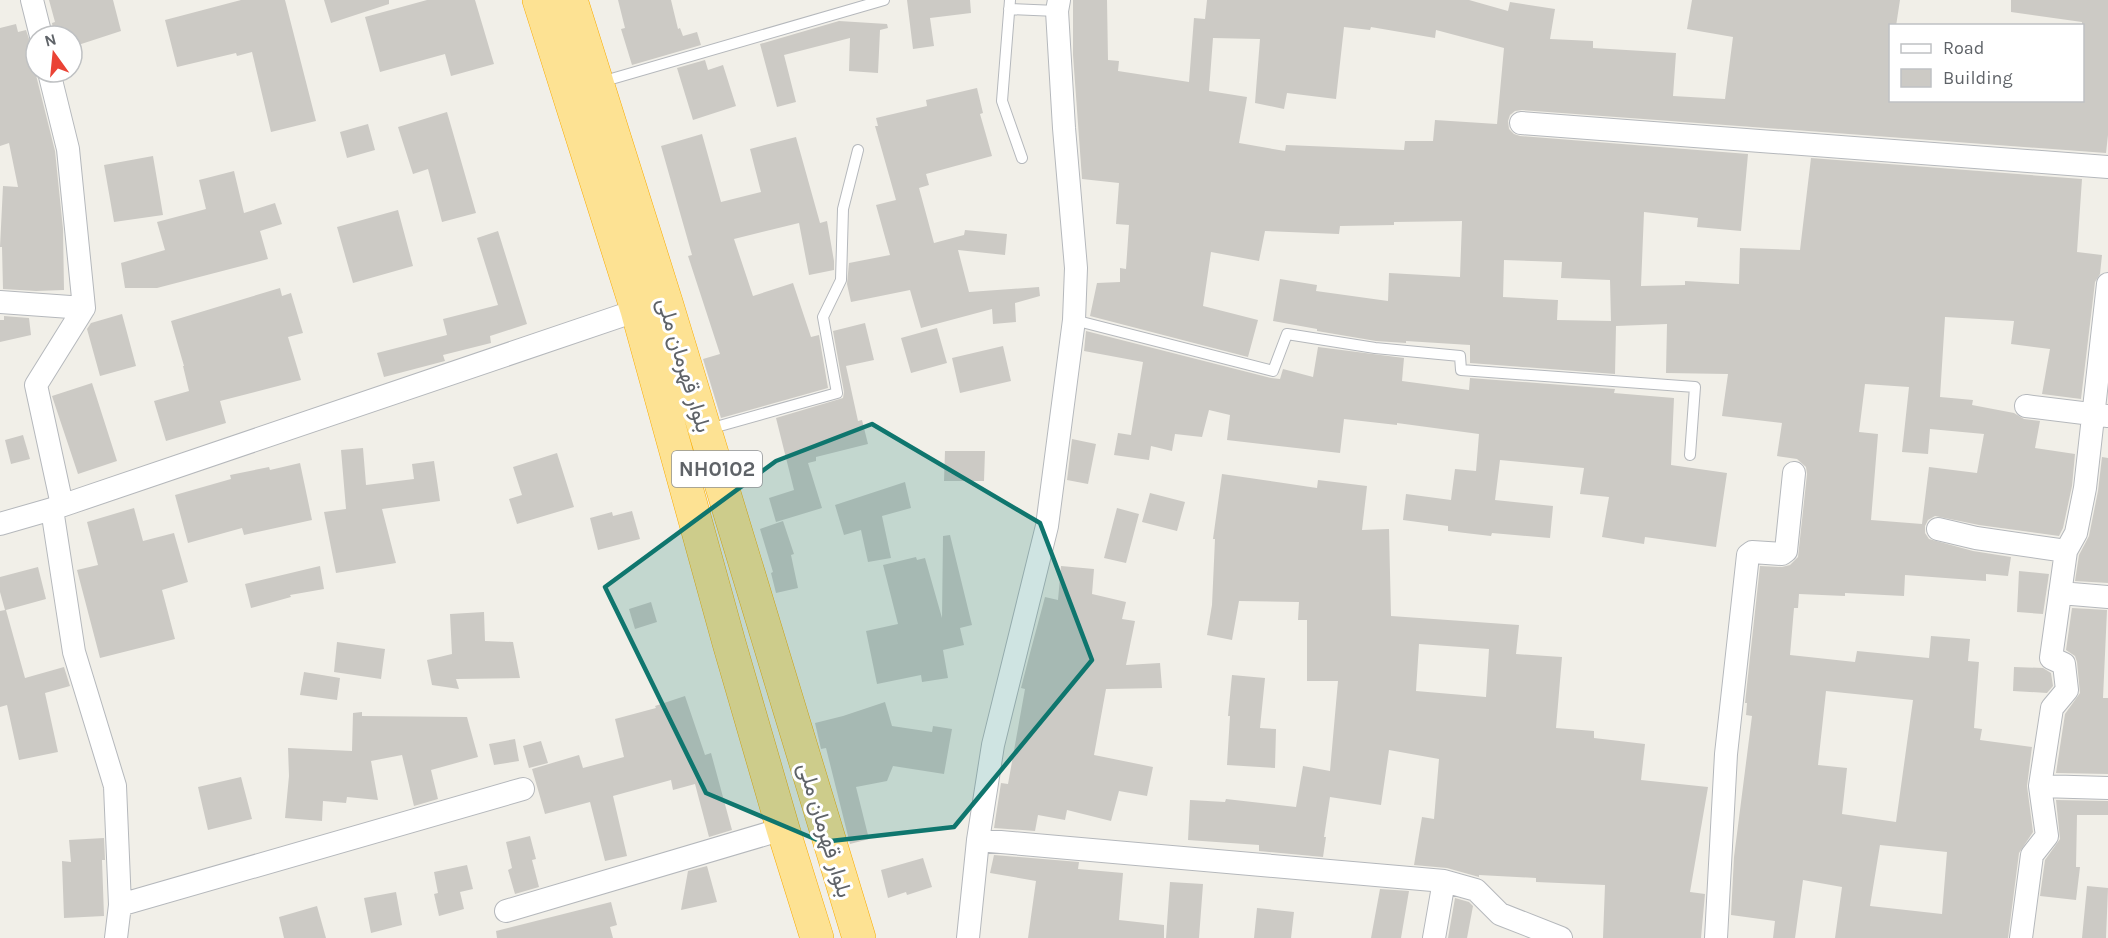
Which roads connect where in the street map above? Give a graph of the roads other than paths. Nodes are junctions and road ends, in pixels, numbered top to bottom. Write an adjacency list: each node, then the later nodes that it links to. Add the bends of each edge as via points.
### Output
1 (32, 0): 7 (street)
2 (539, 0): 16 (highway, بلوار قهرمان ملی / NH0102)
3 (572, 0): 8 (highway, بلوار قهرمان ملی / NH0102)
4 (884, 0): 8 (lane)
5 (1009, 4): 6 (lane); 12 (lane, via 1002,101)
6 (1058, 5): 18 (street, via 1076,268)
7 (37, 24)
8 (598, 83): 16 (highway, بلوار قهرمان ملی / NH0102)
9 (53, 84): 17 (street, via 68,149)
10 (1521, 123): 13 (street)
11 (858, 150): 21 (lane, via 843,209 841,280 823,317 837,393)
12 (1022, 158)
13 (2108, 167)
14 (2108, 284): 20 (street)
15 (0, 302): 17 (street)
16 (651, 306): 21 (highway, بلوار قهرمان ملی / NH0102); 24 (street); 33 (highway, بلوار قهرمان ملی / NH0102)
17 (84, 308): 24 (street, via 36,385)
18 (1074, 320): 22 (lane, via 1273,371 1287,334 1460,356 1461,370 1695,387); 34 (street, via 1047,526 993,745)
19 (2026, 406): 20 (street)
20 (2101, 415): 27 (street, via 2076,533)
21 (705, 430): 40 (highway, بلوار قهرمان ملی / NH0102)
22 (1690, 455)
23 (1794, 473): 44 (street, via 1786,551 1749,555 1725,754)
24 (57, 507): 25 (street); 36 (street, via 74,652 115,786)
25 (0, 524)
26 (1938, 529): 27 (street)
27 (2066, 550): 28 (street)
28 (2060, 593): 29 (street); 30 (street, via 2051,658 2064,664 2067,690 2052,708)
29 (2108, 597)
30 (2040, 786): 31 (street); 45 (street, via 2047,836 2032,855)
31 (2108, 788)
32 (523, 789): 36 (street)
33 (783, 829): 37 (street); 39 (highway, بلوار قهرمان ملی / NH0102)
34 (978, 840): 35 (street); 41 (street)
35 (1444, 881): 42 (street); 43 (street, via 1476,890 1500,914)
36 (120, 905): 38 (street)
37 (506, 910)
38 (116, 938)
39 (817, 938)
40 (859, 938)
41 (968, 938)
42 (1434, 938)
43 (1561, 938)
44 (1716, 938)
45 (2021, 938)

